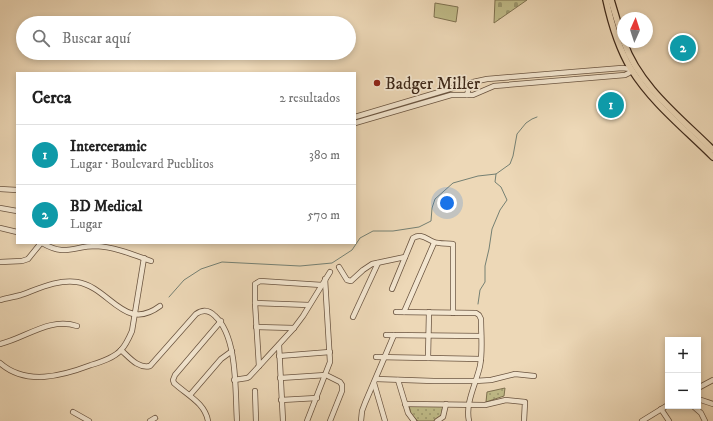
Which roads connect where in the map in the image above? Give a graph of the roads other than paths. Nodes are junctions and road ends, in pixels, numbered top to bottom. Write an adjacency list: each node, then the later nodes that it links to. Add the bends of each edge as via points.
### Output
1 (606, 0): 6 (main road, via 617,37)
2 (611, 0): 3 (main road)
3 (617, 20)
4 (626, 48): 5 (main road)
5 (632, 60): 6 (main road); 9 (main road)
6 (631, 69): 7 (street); 9 (main road); 10 (street, via 627,74); 19 (main road, via 672,118)
7 (577, 72): 8 (street); 10 (street, via 574,76)
8 (560, 73): 11 (street); 12 (street)
9 (641, 74): 18 (main road, via 673,111)
10 (578, 78): 11 (street)
11 (561, 80): 13 (street, via 494,86)
12 (470, 83): 13 (street); 14 (street)
13 (467, 96): 15 (street, via 451,95)
14 (398, 105): 15 (street); 16 (street)
15 (399, 111): 17 (street)
16 (356, 117)
17 (356, 123)
18 (713, 150)
19 (713, 157)
20 (0, 189): 21 (street)
21 (16, 190)
22 (0, 208): 23 (street)
23 (16, 211)
24 (0, 228): 25 (street)
25 (16, 232)
26 (434, 243): 29 (street, via 422,236 413,238); 44 (street); 46 (street, via 453,244)
27 (43, 244): 30 (street, via 67,251 95,246 106,247)
28 (36, 246): 32 (street, via 31,256 22,261)
29 (405, 257): 33 (street); 38 (street)
30 (144, 258): 31 (street); 47 (street)
31 (151, 261)
32 (0, 262)
33 (378, 262): 34 (street, via 363,270 351,281 347,280); 48 (street)
34 (339, 268)
35 (330, 272): 36 (street)
36 (325, 279): 37 (street); 61 (street)
37 (322, 285): 40 (street, via 256,282); 41 (street)
38 (392, 289)
39 (0, 300): 47 (street, via 57,283 77,282 98,290 120,308)
40 (255, 304): 41 (street); 51 (street)
41 (309, 305): 52 (street)
42 (160, 306): 47 (street, via 151,312)
43 (396, 312): 44 (street)
44 (404, 312): 45 (street)
45 (429, 312): 46 (street); 55 (street)
46 (453, 312): 56 (street, via 479,315)
47 (135, 314): 59 (street, via 132,331)
48 (354, 317)
49 (221, 322): 59 (street, via 206,310 196,314 147,367 139,365); 60 (street); 79 (street, via 175,375 173,380)
50 (77, 326): 57 (street, via 60,323 51,325)
51 (256, 327): 52 (street); 68 (street)
52 (294, 328): 58 (street)
53 (386, 335): 54 (street)
54 (394, 335): 55 (street); 64 (street)
55 (429, 336): 56 (street); 65 (street)
56 (481, 336): 66 (street)
57 (0, 344)
58 (279, 345): 62 (street); 68 (street)
59 (121, 350): 67 (street, via 104,361 73,372 47,377 35,378 24,375)
60 (232, 351): 72 (street); 79 (street, via 221,359)
61 (330, 352): 62 (street); 69 (street)
62 (279, 356): 71 (street)
63 (376, 357): 64 (street)
64 (386, 357): 65 (street); 75 (street)
65 (428, 358): 66 (street)
66 (481, 359): 76 (street)
67 (0, 363)
68 (259, 366): 72 (street, via 247,378)
69 (326, 375): 71 (street); 80 (street); 97 (street, via 342,385)
70 (534, 376): 76 (street, via 515,374)
71 (280, 378): 81 (street)
72 (234, 380): 93 (street)
73 (398, 380): 75 (street); 76 (street); 83 (street)
74 (713, 380): 77 (street)
75 (375, 381): 98 (street, via 362,411); 99 (street)
76 (475, 381): 86 (street)
77 (701, 386)
78 (255, 391): 94 (street)
79 (190, 395): 92 (street, via 207,414)
80 (317, 398): 81 (street); 96 (street)
81 (281, 400): 95 (street)
82 (701, 400): 85 (street)
83 (405, 404): 84 (street); 100 (street)
84 (446, 404): 86 (street); 101 (street, via 443,417)
85 (713, 404)
86 (469, 405): 102 (street); 103 (street, via 485,405 506,400 525,402)
87 (665, 407): 88 (street)
88 (661, 409): 104 (street); 105 (street)
89 (696, 409): 106 (street)
90 (73, 412): 91 (street)
91 (89, 421)
92 (208, 421)
93 (237, 421)
94 (256, 421)
95 (283, 421)
96 (307, 421)
97 (330, 421)
98 (361, 421)
99 (385, 421)
100 (414, 421)
101 (437, 421)
102 (469, 421)
103 (524, 421)
104 (642, 421)
105 (669, 421)
106 (705, 421)

